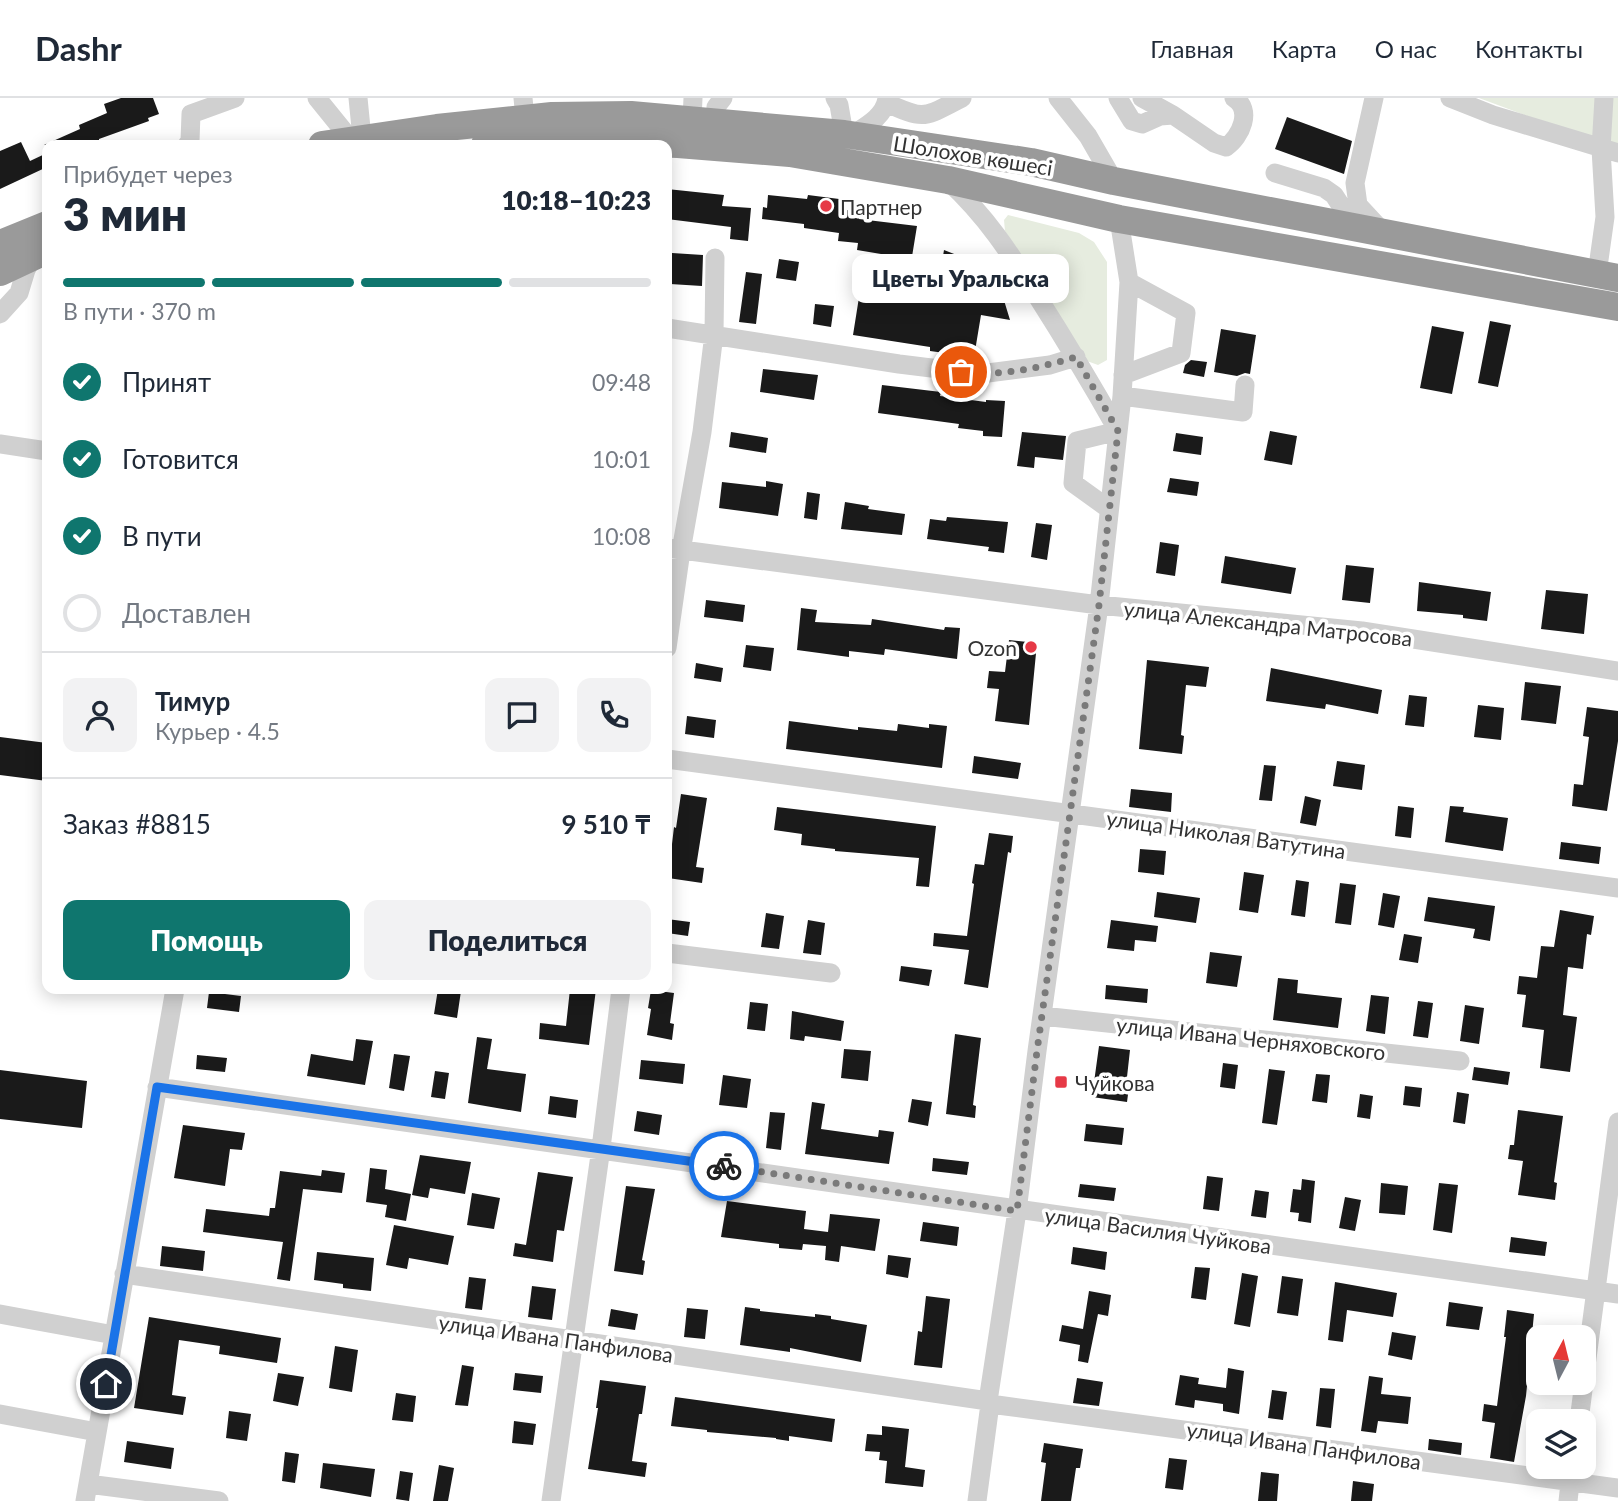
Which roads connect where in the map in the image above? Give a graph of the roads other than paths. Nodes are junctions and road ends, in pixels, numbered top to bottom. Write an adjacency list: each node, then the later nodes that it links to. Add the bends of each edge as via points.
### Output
1 (234, 98): 19 (street, via 191,114)
2 (317, 98): 18 (street)
3 (358, 98): 18 (street)
4 (835, 98): 17 (street)
5 (962, 98): 13 (street, via 929,115 914,116)
6 (1058, 98): 25 (street, via 1088,136)
7 (1118, 98): 16 (street, via 1132,121 1142,124)
8 (1142, 98): 16 (street)
9 (1234, 98): 16 (street, via 1241,102 1243,122 1226,148)
10 (1374, 98): 29 (street, via 1355,183 1358,205)
11 (1450, 98): 22 (street)
12 (1604, 98): 22 (street)
13 (887, 100): 17 (street, via 877,118)
14 (538, 108): 15 (highway, Шолохов көшесі, via 631,116); 18 (highway, Шолохов көшесі)
15 (706, 109): 17 (highway, Шолохов көшесі)
16 (1173, 115)
17 (848, 134): 25 (highway, Шолохов көшесі, via 1031,162)
18 (356, 139): 20 (highway, Шолохов көшесі)
19 (190, 140)
20 (350, 140)
21 (672, 144): 24 (highway, Шолохов көшесі, via 790,153)
22 (1609, 151): 34 (street)
23 (1275, 173): 27 (street, via 1324,188 1334,195)
24 (948, 180): 26 (highway, Шолохов көшесі); 40 (street, via 1000,236)
25 (1114, 181): 26 (highway); 27 (highway, Шолохов көшесі)
26 (1119, 219): 35 (street); 36 (highway)
27 (1354, 226): 29 (highway, Шолохов көшесі)
28 (42, 227): 30 (highway)
29 (1383, 232): 34 (highway, Шолохов көшесі)
30 (0, 244)
31 (40, 253): 33 (highway); 37 (street, via 26,270 19,293)
32 (715, 258): 39 (street)
33 (0, 272)
34 (1608, 276)
35 (1129, 282): 41 (street); 41 (street, via 1186,313 1181,353)
36 (1618, 307)
37 (0, 314)
38 (672, 329): 39 (street)
39 (713, 334): 40 (street, via 980,374); 48 (street, via 702,432)
40 (1076, 357): 44 (street)
41 (1123, 374): 43 (street)
42 (1245, 385): 43 (street, via 1244,412)
43 (1122, 396): 44 (street)
44 (1118, 431): 47 (street); 47 (street, via 1077,441 1073,483)
45 (3, 447): 46 (street)
46 (42, 451)
47 (1109, 509): 50 (street)
48 (674, 549): 49 (street); 50 (street, улица Александра Матросова)
49 (672, 577)
50 (1099, 605): 51 (street, улица Александра Матросова, via 1362,631); 53 (street)
51 (1618, 671)
52 (672, 760): 53 (street, улица Николая Ватутина)
53 (1071, 812): 54 (street, улица Николая Ватутина); 59 (street)
54 (1618, 888)
55 (672, 954): 56 (street)
56 (831, 973)
57 (174, 994): 61 (street)
58 (620, 994): 63 (street)
59 (1042, 1016): 60 (street, улица Ивана Черняховского); 64 (street)
60 (1460, 1061)
61 (157, 1087): 63 (street, улица Василия Чуйкова); 65 (street)
62 (1618, 1122): 66 (street)
63 (601, 1148): 64 (street, улица Василия Чуйкова); 71 (street)
64 (1017, 1211): 66 (street, улица Василия Чуйкова); 72 (street)
65 (124, 1274): 70 (street); 71 (street, улица Ивана Панфилова)
66 (1596, 1291): 67 (street, улица Василия Чуйкова); 69 (street)
67 (1618, 1294)
68 (0, 1314): 70 (street)
69 (1592, 1325)
70 (114, 1335): 74 (street)
71 (575, 1340): 72 (street, улица Ивана Панфилова); 81 (street)
72 (989, 1403): 75 (street, улица Ивана Панфилова); 82 (street)
73 (0, 1414): 74 (street)
74 (97, 1432): 79 (street)
75 (1526, 1468)
76 (1571, 1479): 83 (street)
77 (1588, 1479): 78 (street, улица Ивана Панфилова)
78 (1618, 1488)
79 (86, 1492): 80 (street)
80 (219, 1501)
81 (551, 1501)
82 (977, 1501)
83 (1568, 1501)

